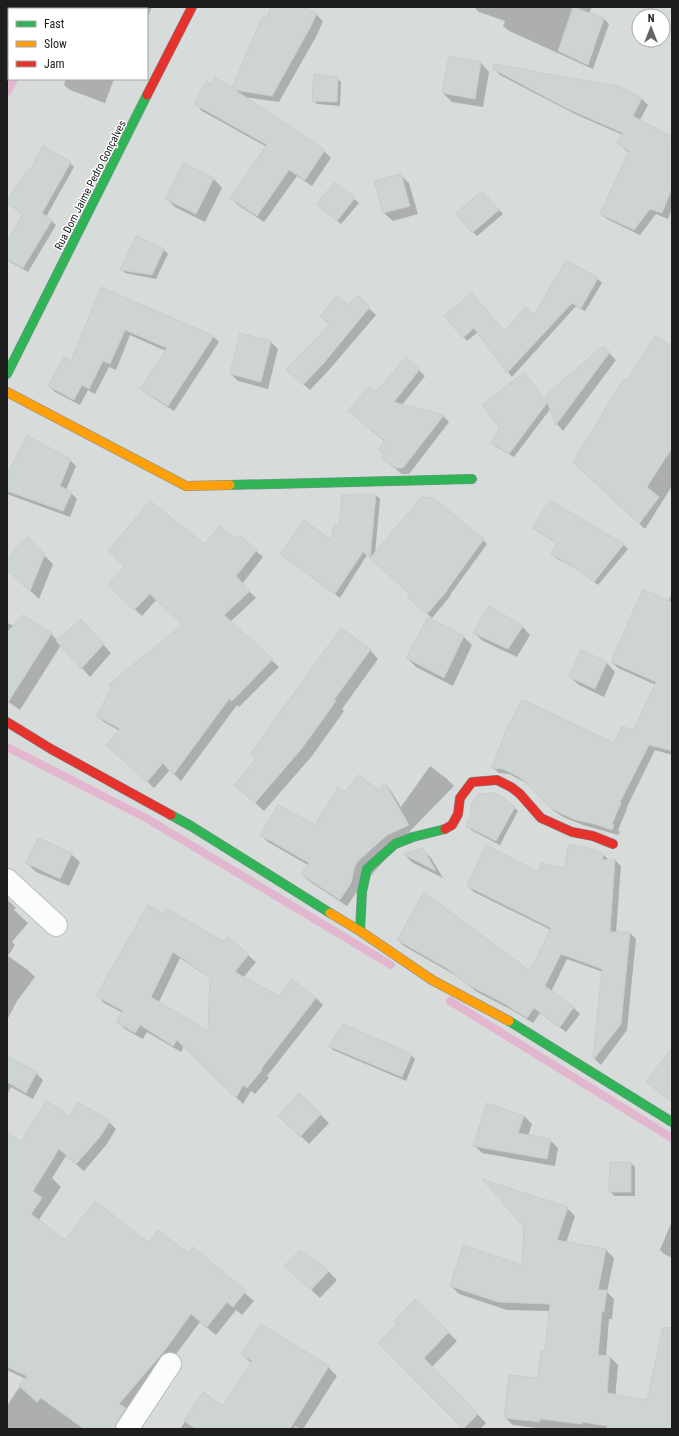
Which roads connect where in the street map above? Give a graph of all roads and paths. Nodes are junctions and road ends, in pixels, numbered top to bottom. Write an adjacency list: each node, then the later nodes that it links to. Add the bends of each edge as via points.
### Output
1 (192, 7): 2 (street, Rua Dom Jaime Pedro Gonçalves)
2 (7, 374)
3 (7, 392): 4 (street, via 186,486)
4 (472, 479)
5 (7, 722): 9 (street, via 190,826)
6 (613, 844): 9 (street, via 593,836 572,832 541,818 520,794 497,780 472,782 460,798 458,814 452,825 442,831 395,844 367,869 362,892)
7 (7, 880): 8 (street)
8 (56, 925)
9 (360, 931): 10 (street, via 432,980 499,1015)
10 (672, 1122)
11 (170, 1364): 12 (street)
12 (127, 1429)

